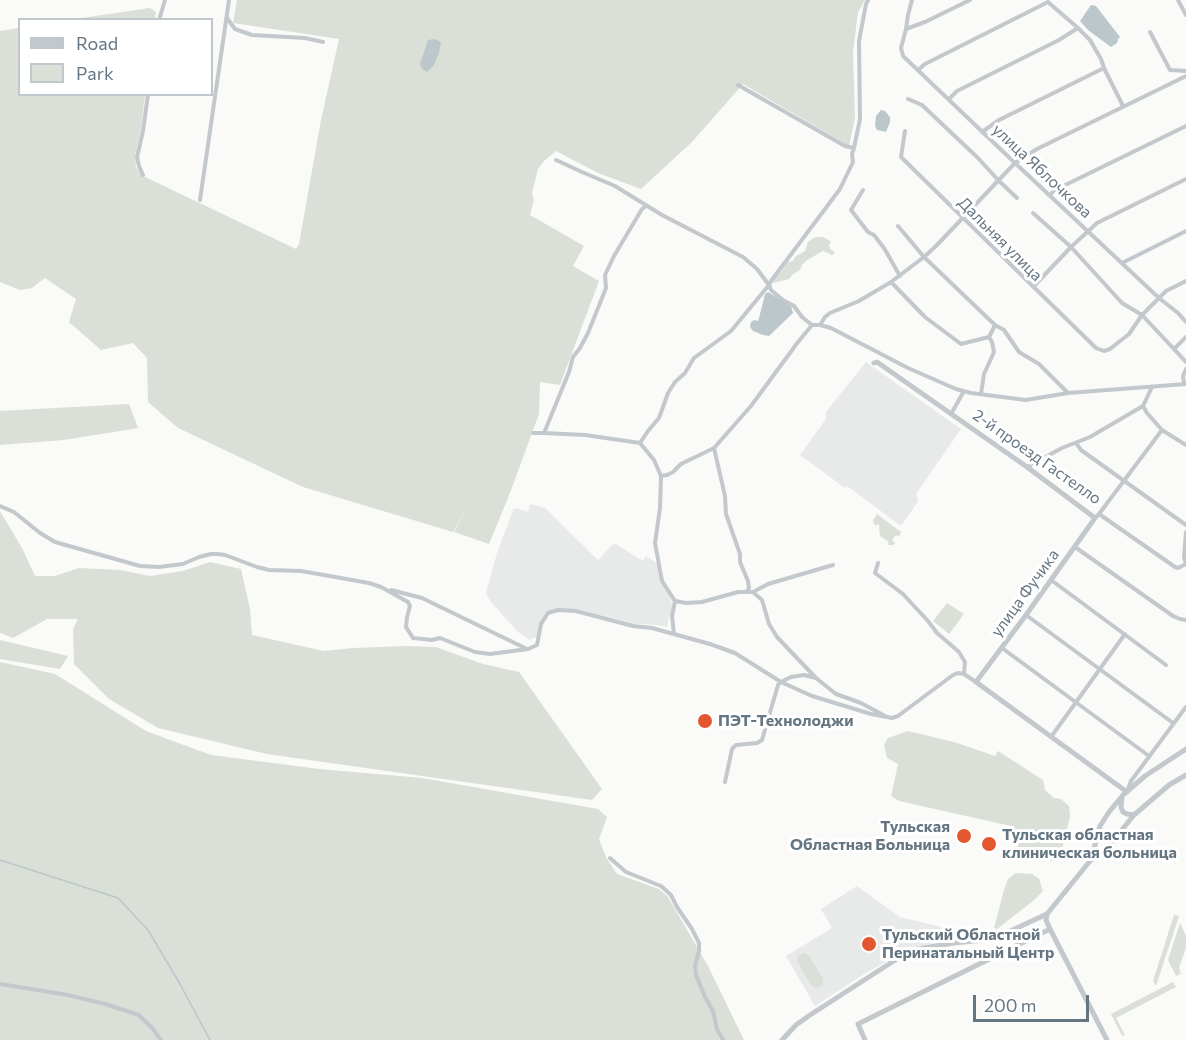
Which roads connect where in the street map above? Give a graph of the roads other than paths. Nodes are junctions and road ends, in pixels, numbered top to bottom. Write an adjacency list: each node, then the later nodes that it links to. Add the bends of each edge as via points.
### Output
1 (165, 0): 10 (street)
2 (229, 0): 9 (street)
3 (868, 0): 27 (street, via 859,41 860,119)
4 (912, 0): 12 (street)
5 (969, 0): 12 (street)
6 (1178, 0): 8 (street)
7 (1047, 1): 11 (street); 16 (street)
8 (1186, 15)
9 (226, 17): 14 (street, via 243,33); 36 (street)
10 (160, 18)
11 (1078, 28): 15 (street, via 1090,40); 22 (street, via 957,91)
12 (906, 29): 16 (street, улица Яблочкова, via 902,54)
13 (1150, 32): 17 (street, via 1170,70)
14 (322, 42)
15 (1104, 68): 23 (street); 26 (street)
16 (918, 70): 22 (street, улица Яблочкова)
17 (1186, 71)
18 (1186, 76): 23 (street)
19 (738, 85): 27 (street)
20 (148, 96): 30 (street, via 137,157)
21 (908, 99): 32 (street, улица Яблочкова, via 922,105)
22 (949, 99): 26 (street, улица Яблочкова)
23 (1123, 106): 29 (street)
24 (1186, 126): 34 (street, via 1053,191)
25 (905, 131): 39 (street, Дальняя улица, via 901,157)
26 (982, 132): 29 (street, улица Яблочкова)
27 (854, 148): 49 (street, via 853,162 840,189)
28 (556, 159): 37 (street, via 615,186)
29 (1015, 163): 32 (street); 34 (street, улица Яблочкова)
30 (143, 175)
31 (1186, 179): 41 (street)
32 (999, 181): 35 (street, улица Яблочкова); 39 (street)
33 (863, 190): 46 (street, via 851,210 884,248)
34 (1050, 196): 41 (street, улица Яблочкова)
35 (1017, 198)
36 (200, 200)
37 (646, 206): 49 (street, via 743,257); 71 (street, via 605,275 606,288 588,333 573,357)
38 (1033, 213): 43 (street)
39 (963, 218): 44 (street); 50 (street, Дальняя улица)
40 (898, 226): 44 (street)
41 (1088, 231): 43 (street); 45 (street, улица Яблочкова)
42 (1186, 231): 45 (street)
43 (1071, 247): 50 (street); 52 (street, via 1122,303)
44 (924, 256): 46 (street); 56 (street)
45 (1122, 263): 51 (street, улица Яблочкова)
46 (900, 276): 48 (street)
47 (1186, 281): 51 (street)
48 (891, 282): 55 (street, via 830,313); 58 (street, via 925,317 960,344)
49 (770, 287): 54 (street); 73 (street, via 731,331 694,358 668,393 659,418)
50 (1033, 287): 52 (street, Дальняя улица, via 1096,348 1104,351 1129,334)
51 (1159, 298): 52 (street); 53 (street, улица Яблочкова)
52 (1142, 315): 59 (street)
53 (1186, 322)
54 (812, 325): 55 (street); 76 (street)
55 (820, 325): 65 (street)
56 (995, 325): 58 (street); 66 (street, via 1004,330 1019,352 1039,364)
57 (1186, 337): 59 (street)
58 (989, 338): 67 (street, via 994,352 984,374)
59 (1174, 349): 60 (street)
60 (1186, 362)
61 (874, 363): 69 (street, 2-й проезд Гастелло)
62 (1186, 369): 63 (street)
63 (1185, 384): 64 (street)
64 (1152, 386): 66 (street); 68 (street)
65 (964, 391): 67 (street); 69 (street)
66 (1068, 393): 67 (street, via 1026,400)
67 (981, 394)
68 (1143, 406): 70 (street); 74 (street)
69 (950, 414): 77 (street, 2-й проезд Гастелло)
70 (1162, 430): 75 (street); 79 (street)
71 (544, 433): 72 (street); 73 (street)
72 (533, 434)
73 (640, 443): 78 (street, via 654,460)
74 (1076, 443): 77 (street); 79 (street)
75 (1186, 445)
76 (714, 448): 78 (street); 91 (street, via 726,514)
77 (1027, 467): 81 (street, 2-й проезд Гастелло)
78 (661, 478): 93 (street, via 655,543 662,581)
79 (1124, 482): 81 (street); 82 (street)
80 (0, 507): 90 (street, via 14,512 55,542 140,566 183,564 218,554 269,570 318,573)
81 (1097, 516): 84 (street, улица Фучика); 86 (street, 2-й проезд Гастелло, via 1175,567)
82 (1186, 525)
83 (1186, 532): 86 (street)
84 (1075, 547): 88 (street, улица Фучика); 95 (street, via 1173,616)
85 (878, 563): 102 (street, via 875,573 903,594 959,652 965,662)
86 (1186, 563)
87 (833, 565): 89 (street)
88 (1051, 580): 94 (street, улица Фучика); 97 (street)
89 (764, 586): 91 (street); 92 (street)
90 (381, 587): 99 (street, via 422,598); 99 (street, via 408,602 406,627 413,638 440,638 490,654)
91 (750, 591): 92 (street); 93 (street, via 702,602)
92 (762, 600): 103 (street, via 777,638)
93 (675, 601): 96 (street)
94 (1026, 615): 98 (street, улица Фучика); 101 (street)
95 (1186, 620)
96 (674, 634): 99 (street, via 558,610 548,613 541,624 537,645); 104 (street, via 735,654)
97 (1125, 634): 100 (street); 101 (street)
98 (1002, 648): 105 (street, улица Фучика); 106 (street)
99 (528, 649)
100 (1166, 665)
101 (1100, 670): 106 (street); 109 (street)
102 (964, 674): 105 (street); 108 (street, via 953,675 898,716)
103 (816, 678): 104 (street, via 804,675); 108 (street, via 836,694)
104 (781, 682): 108 (street, via 812,696); 114 (street, via 762,740 736,745)
105 (976, 682): 110 (street)
106 (1076, 702): 110 (street); 112 (street)
107 (1186, 707): 109 (street)
108 (887, 717)
109 (1173, 723): 112 (street)
110 (1051, 736): 115 (street)
111 (1186, 749): 115 (street)
112 (1149, 756): 115 (street)
113 (1186, 776): 116 (street)
114 (725, 782)
115 (1125, 794): 116 (street, via 1123,812); 117 (street, via 1101,824)
116 (1134, 815): 118 (street)
117 (1095, 843): 118 (street); 120 (street)
118 (1100, 852): 120 (street)
119 (610, 858): 125 (street, via 626,872 661,886 692,928 699,943 696,975)
120 (1090, 861): 121 (street)
121 (1047, 914): 122 (street); 126 (street, via 993,939 917,949 903,955 810,1014)
122 (1050, 928): 127 (street, via 858,1024); 128 (street)
123 (0, 984): 124 (street, via 68,995 139,1015)
124 (161, 1040)
125 (723, 1040)
126 (782, 1040)
127 (865, 1040)
128 (1107, 1040)

